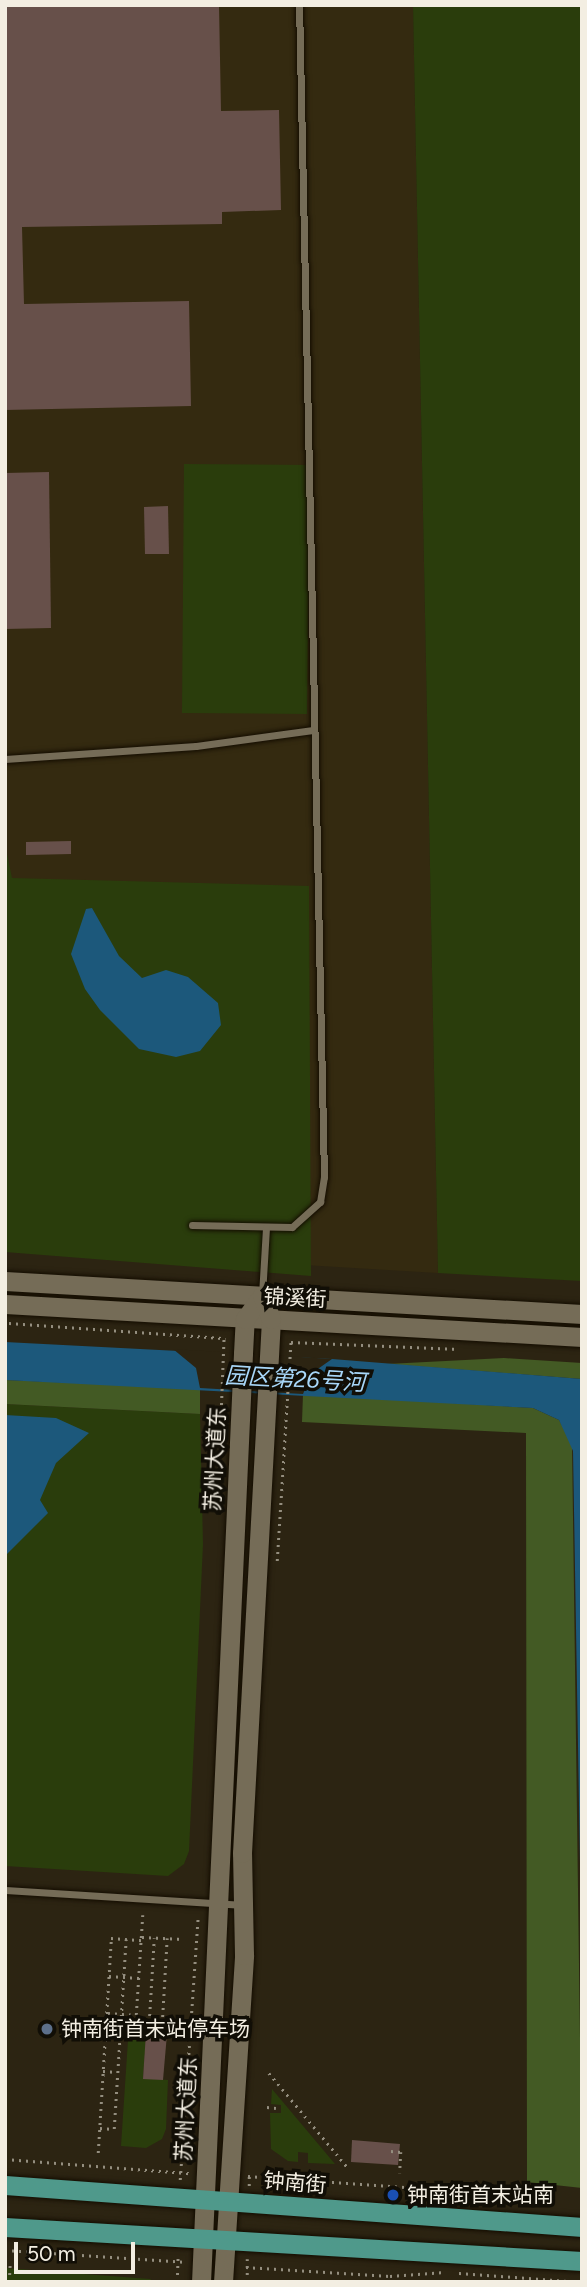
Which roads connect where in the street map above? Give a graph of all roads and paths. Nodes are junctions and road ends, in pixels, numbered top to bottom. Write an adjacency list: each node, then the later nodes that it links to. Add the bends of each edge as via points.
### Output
1 (299, 5): 2 (lane)
2 (313, 730): 3 (lane, via 197,746); 5 (lane, via 324,1177 320,1202 309,1216 292,1227)
3 (5, 759)
4 (192, 1225): 5 (lane)
5 (266, 1228): 7 (lane)
6 (5, 1281): 7 (main road, 锦溪街)
7 (262, 1296): 9 (main road, 锦溪街); 10 (main road); 11 (main road)
8 (5, 1304): 10 (main road, 锦溪街)
9 (582, 1314)
10 (245, 1319): 11 (main road, 锦溪街); 14 (main road, 苏州大道东)
11 (271, 1319): 13 (main road, 锦溪街); 15 (main road)
12 (5, 1323): 14 (path)
13 (582, 1337)
14 (244, 1346): 19 (main road, 苏州大道东)
15 (269, 1348): 16 (path); 23 (main road)
16 (464, 1349)
17 (223, 1352): 19 (path)
18 (290, 1356): 20 (path)
19 (231, 1390): 22 (main road, 苏州大道东)
20 (275, 1574)
21 (5, 1889): 22 (lane)
22 (217, 1904): 23 (lane); 52 (main road, 苏州大道东)
23 (242, 1905): 53 (main road, via 243,1955)
24 (144, 1915): 28 (path)
25 (155, 1938): 26 (path); 28 (path); 36 (path)
26 (167, 1938): 29 (path); 37 (path)
27 (126, 1939): 28 (path); 30 (path, via 111,1938); 31 (path)
28 (142, 1939): 32 (path)
29 (183, 1939)
30 (109, 1976): 31 (path); 33 (path)
31 (124, 1977): 32 (path); 34 (path)
32 (139, 1978): 35 (path)
33 (107, 2013): 34 (path); 40 (path)
34 (121, 2014): 35 (path); 41 (path)
35 (136, 2015): 36 (path, via 136,2022)
36 (149, 2023): 37 (path)
37 (161, 2024): 38 (path); 39 (path)
38 (178, 2026)
39 (158, 2041)
40 (103, 2071): 41 (path); 45 (path)
41 (118, 2072): 45 (path, via 114,2129)
42 (269, 2073): 50 (path)
43 (267, 2107): 44 (path)
44 (276, 2108)
45 (100, 2128): 47 (path)
46 (391, 2151): 51 (path, via 401,2152)
47 (98, 2153)
48 (5, 2159): 52 (path)
49 (250, 2167): 54 (path)
50 (349, 2169)
51 (400, 2172)
52 (205, 2174): 56 (main road, 苏州大道东)
53 (228, 2176): 54 (path); 57 (main road)
54 (249, 2176): 58 (path); 59 (path, via 448,2190)
55 (5, 2185): 56 (main road, 钟南街)
56 (204, 2198): 57 (main road, 钟南街); 62 (main road, 苏州大道东)
57 (227, 2200): 58 (main road, 钟南街); 63 (main road)
58 (248, 2202): 61 (main road, 钟南街)
59 (503, 2203)
60 (5, 2227): 62 (main road)
61 (582, 2227)
62 (203, 2237): 63 (main road); 69 (main road, 苏州大道东)
63 (225, 2238): 64 (main road); 70 (main road)
64 (248, 2239): 67 (main road); 68 (path)
65 (5, 2250): 69 (path)
66 (10, 2261): 71 (path)
67 (582, 2261)
68 (247, 2267): 70 (path); 72 (path); 73 (path, via 390,2276 445,2272)
69 (202, 2273)
70 (224, 2274)
71 (9, 2282)
72 (247, 2282)
73 (580, 2282)

